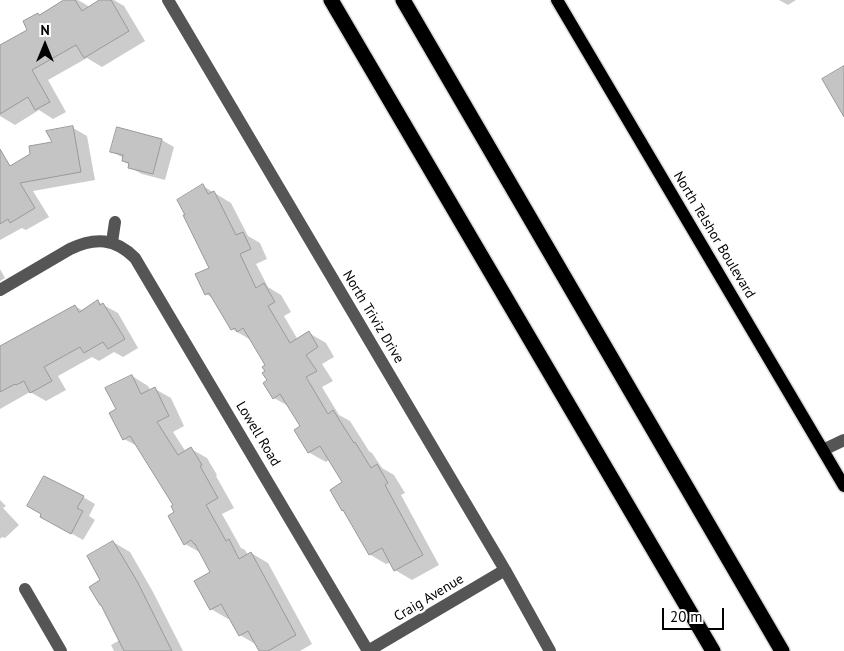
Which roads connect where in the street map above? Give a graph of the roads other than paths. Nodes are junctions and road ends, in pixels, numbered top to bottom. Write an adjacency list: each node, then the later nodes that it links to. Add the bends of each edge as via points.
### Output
1 (168, 0): 11 (street, North Triviz Drive)
2 (331, 0): 16 (highway)
3 (403, 0): 17 (highway)
4 (557, 0): 9 (main road, North Telshor Boulevard)
5 (115, 222): 6 (street)
6 (112, 242): 7 (street, via 80,244); 14 (street, Lowell Road, via 129,251 141,265)
7 (0, 290)
8 (844, 440): 9 (street)
9 (823, 450): 10 (main road, North Telshor Boulevard)
10 (844, 486)
11 (505, 570): 14 (street, Craig Avenue); 15 (street, North Triviz Drive)
12 (25, 589): 13 (street)
13 (61, 651)
14 (368, 651)
15 (550, 651)
16 (712, 651)
17 (782, 651)

